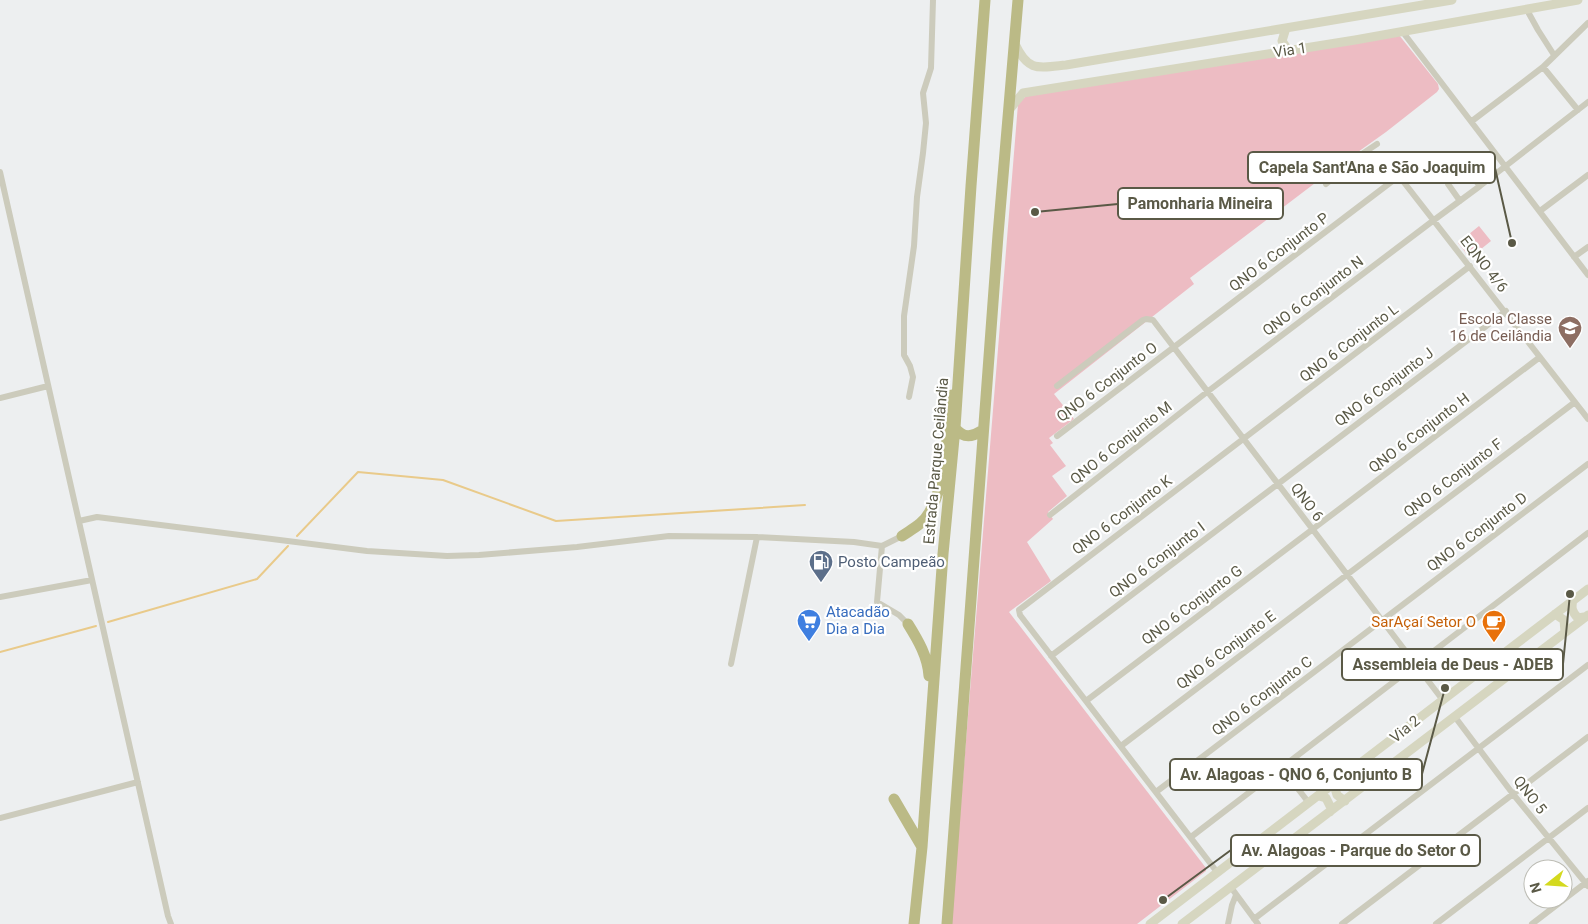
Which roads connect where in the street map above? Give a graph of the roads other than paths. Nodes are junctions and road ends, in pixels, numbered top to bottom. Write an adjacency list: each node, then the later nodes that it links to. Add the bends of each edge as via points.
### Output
1 (933, 0): 39 (street, via 931,68 923,93 926,123 904,316 904,355 913,377)
2 (986, 0): 35 (highway, Estrada Parque Ceilândia)
3 (1018, 0): 10 (highway)
4 (1452, 0): 8 (main road, Via 1)
5 (1576, 0): 6 (main road, Via 1)
6 (1526, 10): 9 (main road, Via 1); 12 (street)
7 (1588, 23): 12 (street)
8 (1286, 28): 10 (main road, Via 1, via 1046,67 1026,63); 11 (main road, via 1282,41)
9 (1402, 31): 11 (main road, Via 1); 17 (street)
10 (1015, 44): 15 (highway)
11 (1289, 51): 15 (main road, Via 1, via 1024,93)
12 (1554, 55): 13 (street)
13 (1543, 67): 16 (street); 17 (street)
14 (1588, 102): 16 (street)
15 (1009, 110): 44 (highway)
16 (1578, 110): 19 (street)
17 (1472, 121): 19 (street)
18 (1378, 144): 23 (street)
19 (1506, 166): 24 (street); 26 (street)
20 (0, 172): 36 (street)
21 (1588, 175): 26 (street)
22 (1400, 176): 27 (street, EQNO 4/6); 33 (street, QNO 6 Conjunto P)
23 (1326, 184)
24 (1480, 186): 25 (street); 25 (street, via 1466,170 1459,170 1447,180)
25 (1460, 201): 27 (street)
26 (1540, 211): 29 (street)
27 (1434, 220): 30 (street, EQNO 4/6); 38 (street, QNO 6 Conjunto N)
28 (1588, 247): 29 (street)
29 (1574, 257): 31 (street)
30 (1470, 266): 32 (street, EQNO 4/6); 46 (street, QNO 6 Conjunto L)
31 (1588, 275)
32 (1506, 312): 34 (street, EQNO 4/6); 48 (street, QNO 6 Conjunto J)
33 (1173, 347): 37 (street, QNO 6, via 1153,320 1143,320); 38 (street, QNO 6); 45 (street, QNO 6 Conjunto O)
34 (1540, 357): 41 (street, EQNO 4/6); 51 (street, QNO 6 Conjunto H)
35 (959, 377): 43 (highway, Estrada Parque Ceilândia); 53 (highway, via 947,418 941,480 936,498 918,526)
36 (48, 386): 40 (street); 50 (street)
37 (1057, 386)
38 (1207, 392): 46 (street, QNO 6); 49 (street, QNO 6 Conjunto M)
39 (908, 397)
40 (0, 398)
41 (1575, 402): 42 (street, EQNO 4/6); 56 (street, QNO 6 Conjunto F)
42 (1588, 419)
43 (956, 428): 44 (highway, via 968,437); 72 (highway, Estrada Parque Ceilândia, via 942,554)
44 (983, 430): 99 (highway)
45 (1057, 436)
46 (1243, 439): 48 (street, QNO 6); 66 (street, QNO 6 Conjunto K, via 1021,608 1019,612)
47 (1588, 464): 63 (street, QNO 6 Conjunto D)
48 (1278, 483): 51 (street, QNO 6); 66 (street, QNO 6 Conjunto I)
49 (1050, 515)
50 (79, 521): 54 (street, via 97,517 367,551 447,556 577,547 669,536); 57 (street)
51 (1312, 529): 56 (street, QNO 6); 71 (street, QNO 6 Conjunto G)
52 (1588, 533): 68 (street)
53 (902, 536): 55 (street)
54 (757, 537): 55 (street); 67 (street)
55 (882, 546): 64 (street, via 877,602)
56 (1347, 574): 63 (street, QNO 6); 75 (street, QNO 6 Conjunto E)
57 (92, 580): 59 (street); 78 (street)
58 (1588, 589): 60 (main road, Via 2)
59 (0, 597)
60 (1573, 600): 61 (main road, Via 2); 62 (main road, via 1573,613 1578,618)
61 (1555, 614): 65 (main road, via 1564,620); 70 (main road, Via 2)
62 (1586, 616): 65 (main road, Via 2)
63 (1382, 620): 68 (street, QNO 6); 80 (street, QNO 6 Conjunto C)
64 (908, 624): 72 (highway, via 928,666)
65 (1566, 632): 73 (main road, Via 2)
66 (1051, 656): 71 (street)
67 (731, 664)
68 (1416, 665): 70 (street, QNO 6); 77 (street)
69 (1588, 665): 76 (street)
70 (1442, 699): 79 (main road, Via 2)
71 (1086, 701): 75 (street)
72 (930, 716): 91 (highway, Estrada Parque Ceilândia)
73 (1456, 717): 76 (street, QNO 5); 84 (main road, Via 2)
74 (1588, 737): 81 (street)
75 (1121, 746): 80 (street)
76 (1479, 748): 81 (street, QNO 5); 96 (street)
77 (1282, 767): 85 (street); 89 (street)
78 (138, 782): 88 (street); 97 (street)
79 (1334, 785): 82 (main road, Via 2); 84 (main road, via 1337,795)
80 (1156, 792): 89 (street)
81 (1513, 794): 90 (street, QNO 5); 103 (street)
82 (1319, 796): 85 (main road, Via 2); 87 (main road, via 1326,798)
83 (894, 799): 91 (highway)
84 (1345, 800): 87 (main road, Via 2)
85 (1309, 803): 92 (main road, Via 2)
86 (1588, 808): 90 (street)
87 (1330, 812): 94 (main road, Via 2)
88 (0, 818)
89 (1191, 837): 92 (street)
90 (1548, 838): 93 (street, QNO 5); 104 (street)
91 (922, 847): 98 (highway, Estrada Parque Ceilândia)
92 (1217, 872): 100 (main road, Via 2)
93 (1587, 883): 105 (street)
94 (1230, 886): 95 (street); 101 (main road, Via 2)
95 (1236, 895): 96 (street); 102 (street)
96 (1256, 922)
97 (171, 924)
98 (914, 924)
99 (947, 924)
100 (1150, 924)
101 (1182, 924)
102 (1228, 924)
103 (1342, 924)
104 (1436, 924)
105 (1532, 924)

